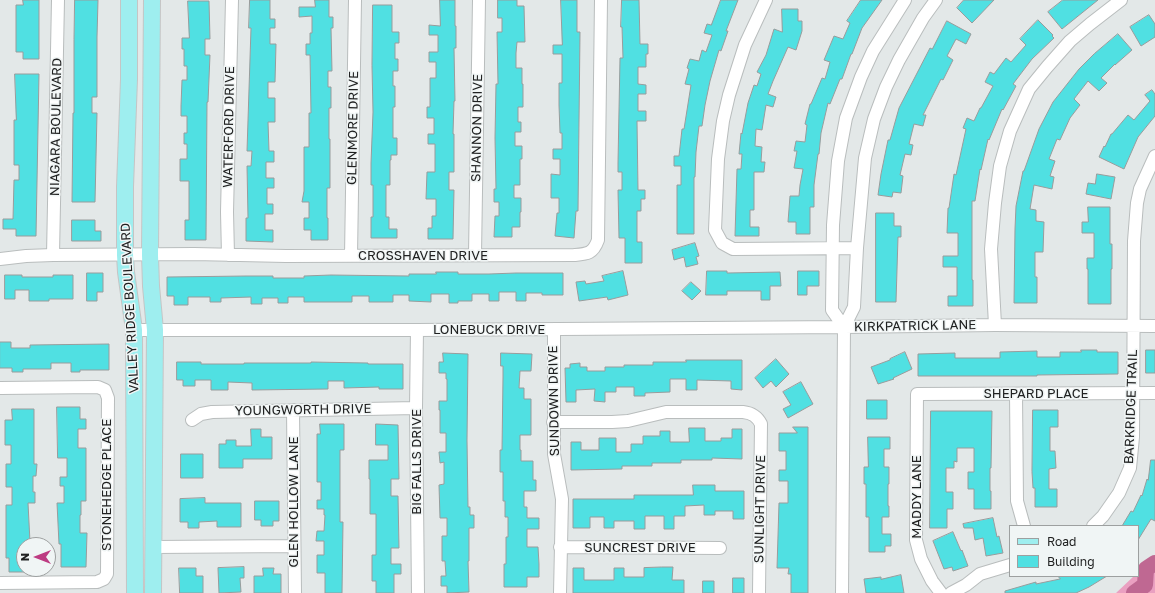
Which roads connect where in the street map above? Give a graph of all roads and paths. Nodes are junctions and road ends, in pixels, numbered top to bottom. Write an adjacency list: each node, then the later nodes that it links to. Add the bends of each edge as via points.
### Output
1 (58, 0): 15 (street, NIAGARA BOULEVARD)
2 (129, 0): 16 (main road, VALLEY RIDGE BOULEVARD)
3 (152, 0): 17 (main road, VALLEY RIDGE BOULEVARD)
4 (232, 0): 18 (street, WATERFORD DRIVE)
5 (355, 0): 20 (street, GLENMORE DRIVE)
6 (479, 0): 19 (street, SHANNON DRIVE)
7 (602, 0): 19 (street, CROSSHAVEN DRIVE, via 596,247 592,252 584,254)
8 (766, 0): 14 (street, via 745,45 723,121 718,159 715,230 722,243 733,249)
9 (905, 0): 14 (street, via 873,51 846,118 838,161)
10 (936, 0): 13 (street, via 899,60 874,119 865,158)
11 (1121, 0): 22 (street, via 1070,41 1047,66 1029,89 1010,131 1000,166 991,249)
12 (1155, 156): 23 (street, BARKRIDGE TRAIL, via 1142,184 1137,203 1134,241)
13 (857, 248): 14 (street); 25 (street, via 854,307)
14 (833, 249): 25 (street, via 832,310)
15 (53, 255): 16 (street, CROSSHAVEN DRIVE); 21 (street, CROSSHAVEN DRIVE)
16 (125, 255): 17 (street, CROSSHAVEN DRIVE); 27 (main road, VALLEY RIDGE BOULEVARD)
17 (150, 255): 18 (street, CROSSHAVEN DRIVE); 28 (main road, VALLEY RIDGE BOULEVARD)
18 (228, 255): 20 (street, CROSSHAVEN DRIVE)
19 (475, 255): 20 (street, CROSSHAVEN DRIVE)
20 (351, 256)
21 (0, 259)
22 (995, 325): 23 (street, KIRKPATRICK LANE); 25 (street, KIRKPATRICK LANE)
23 (1134, 326): 24 (street, KIRKPATRICK LANE); 31 (street, BARKRIDGE TRAIL)
24 (1155, 326)
25 (844, 327): 26 (street, LONEBUCK DRIVE); 53 (street, KIRKPATRICK LANE)
26 (554, 329): 29 (street, LONEBUCK DRIVE); 38 (street, SUNDOWN DRIVE)
27 (134, 330): 28 (street, LONEBUCK DRIVE); 47 (main road, VALLEY RIDGE BOULEVARD)
28 (155, 330): 29 (street, LONEBUCK DRIVE); 42 (main road, VALLEY RIDGE BOULEVARD)
29 (417, 330): 35 (street, BIG FALLS DRIVE)
30 (0, 388): 46 (street, STONEHEDGE PLACE, via 98,387 105,390 108,398 107,574 104,579 97,582)
31 (1133, 393): 32 (street, SHEPARD PLACE); 34 (street, SHEPARD PLACE); 40 (street, BARKRIDGE TRAIL, via 1130,468 1119,493)
32 (1155, 393)
33 (918, 394): 34 (street, SHEPARD PLACE); 54 (street, MADDY LANE, via 916,540 921,559)
34 (1016, 394): 39 (street, via 1017,501)
35 (416, 408): 36 (street, YOUNGWORTH DRIVE); 50 (street, BIG FALLS DRIVE)
36 (293, 410): 37 (street, YOUNGWORTH DRIVE, via 212,412 201,414); 41 (street, GLEN HOLLOW LANE)
37 (192, 420)
38 (553, 422): 43 (street, SUNDOWN DRIVE, via 554,454 562,499); 52 (street, SUNLIGHT DRIVE, via 628,421 666,412 743,412 754,415 760,424)
39 (1024, 525)
40 (1094, 525)
41 (294, 546): 42 (street); 49 (street, GLEN HOLLOW LANE)
42 (154, 547): 48 (main road, VALLEY RIDGE BOULEVARD)
43 (560, 547): 44 (street, SUNCREST DRIVE); 51 (street, SUNDOWN DRIVE)
44 (720, 548)
45 (1009, 565): 55 (street, via 980,574)
46 (0, 583)
47 (135, 593)
48 (154, 593)
49 (295, 593)
50 (418, 593)
51 (560, 593)
52 (759, 593)
53 (842, 593)
54 (941, 593)
55 (951, 593)

